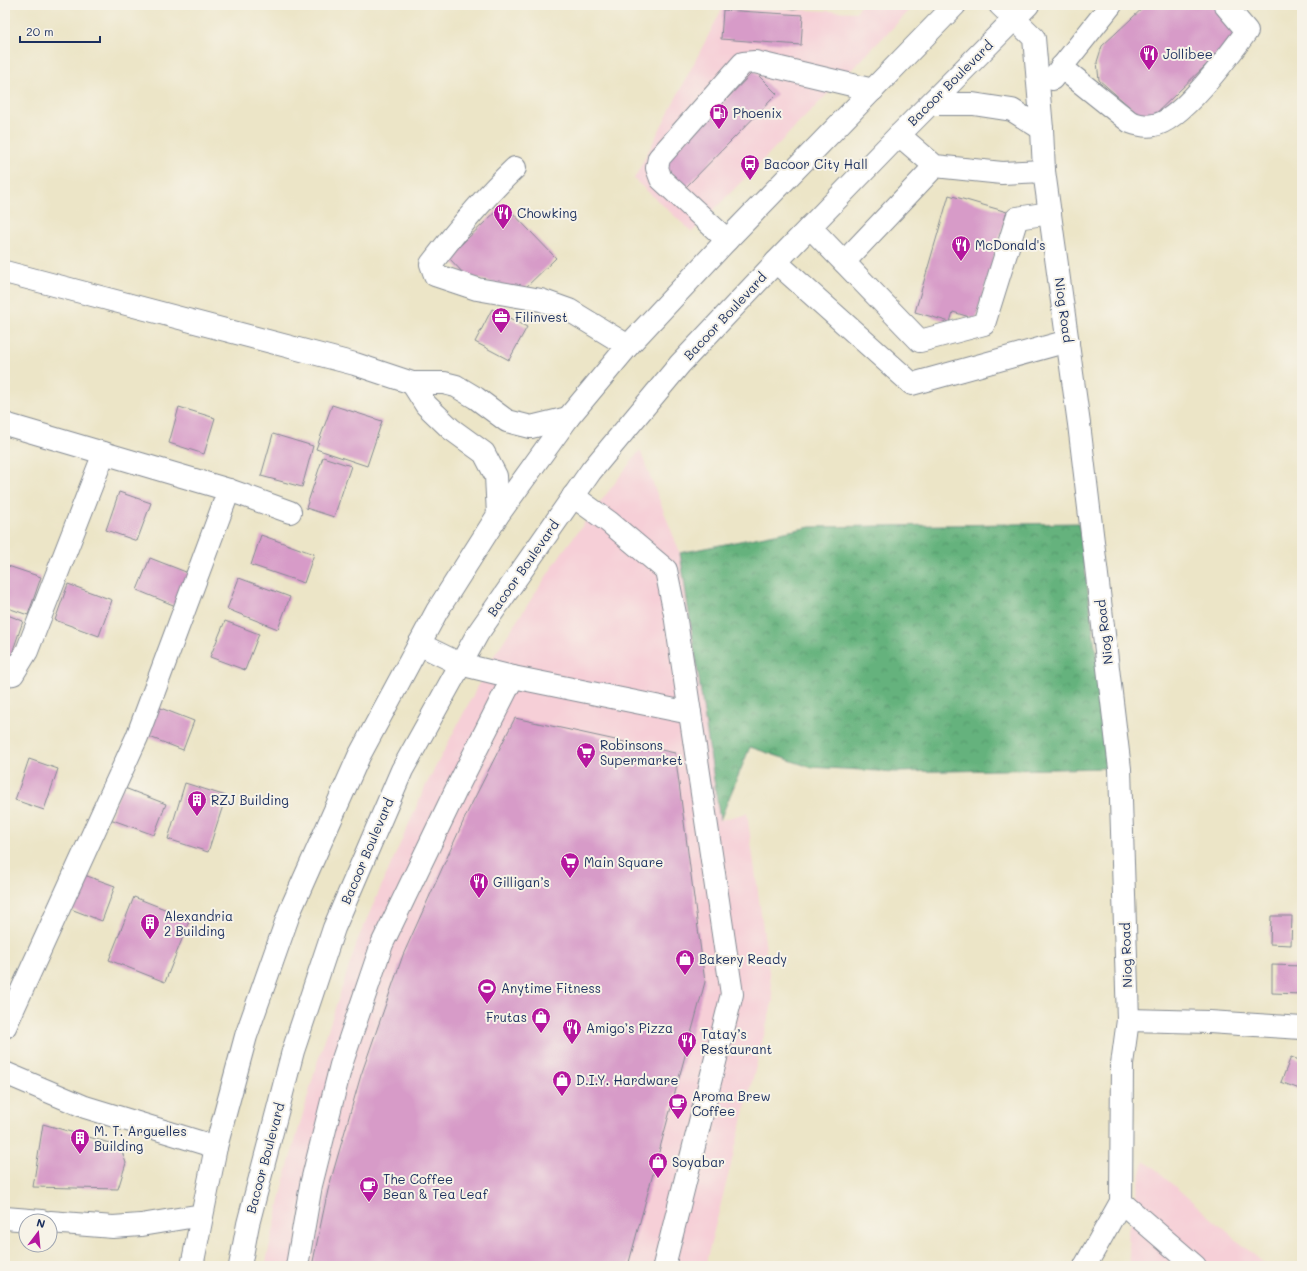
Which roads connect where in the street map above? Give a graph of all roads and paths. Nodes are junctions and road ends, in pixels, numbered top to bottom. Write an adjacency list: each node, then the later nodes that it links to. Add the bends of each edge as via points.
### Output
1 (955, 5): 6 (street)
2 (1111, 5): 5 (street)
3 (1225, 5): 5 (street, via 1247,31 1219,68 1177,114 1155,125 1141,126 1130,122)
4 (1014, 10): 7 (street, Niog Road, via 1034,38); 8 (street, Bacoor Boulevard)
5 (1061, 67): 7 (street)
6 (873, 90): 16 (street); 16 (street, via 755,62 743,63 659,158 657,168 661,179)
7 (1039, 96): 9 (street, Niog Road)
8 (931, 104): 9 (street, via 973,104 1012,110); 10 (street, Bacoor Boulevard)
9 (1042, 129): 13 (street, Niog Road)
10 (899, 135): 11 (street); 15 (street, Bacoor Boulevard)
11 (935, 166): 13 (street, via 1002,173); 18 (street)
12 (515, 168): 21 (street, via 494,188 431,264 435,275 477,289 541,300 569,310)
13 (1044, 171): 14 (street, Niog Road)
14 (1050, 213): 18 (street, via 1017,218 984,324 920,341); 20 (street, Niog Road)
15 (810, 227): 17 (street, Bacoor Boulevard); 18 (street)
16 (727, 240): 21 (street)
17 (776, 262): 20 (street, via 912,384); 27 (street, Bacoor Boulevard, via 680,364)
18 (844, 262)
19 (5, 272): 22 (street, via 355,364)
20 (1068, 341): 35 (street, Niog Road, via 1120,769)
21 (628, 346): 23 (street)
22 (412, 383): 23 (street, via 456,386 506,421 531,427); 29 (street, via 426,405 451,429 484,453 496,476)
23 (568, 418): 29 (street)
24 (5, 424): 25 (street)
25 (104, 452): 26 (street); 32 (street, via 27,651 13,674)
26 (229, 490): 28 (street); 36 (street, via 137,737)
27 (573, 496): 31 (street, Bacoor Boulevard, via 478,633); 34 (street, via 609,522 666,570)
28 (290, 512)
29 (498, 515): 30 (street)
30 (419, 644): 31 (street); 39 (street, via 360,756 290,911 246,1036)
31 (460, 664): 33 (street); 46 (street, Bacoor Boulevard, via 402,770 334,928 293,1051 248,1224)
32 (5, 675)
33 (513, 677): 34 (street); 47 (street, via 382,944 341,1065 311,1185)
34 (690, 713): 48 (street, via 732,994)
35 (1128, 1020): 37 (street); 40 (street, Niog Road, via 1122,1064)
36 (5, 1027)
37 (1302, 1028)
38 (5, 1073): 39 (street, via 86,1107)
39 (216, 1147): 41 (street)
40 (1121, 1202): 49 (street, Niog Road); 50 (street)
41 (202, 1215): 44 (street, via 113,1227); 45 (street)
42 (5, 1218): 43 (street)
43 (18, 1219)
44 (58, 1223)
45 (192, 1266)
46 (240, 1266)
47 (297, 1266)
48 (664, 1266)
49 (1085, 1266)
50 (1195, 1266)

